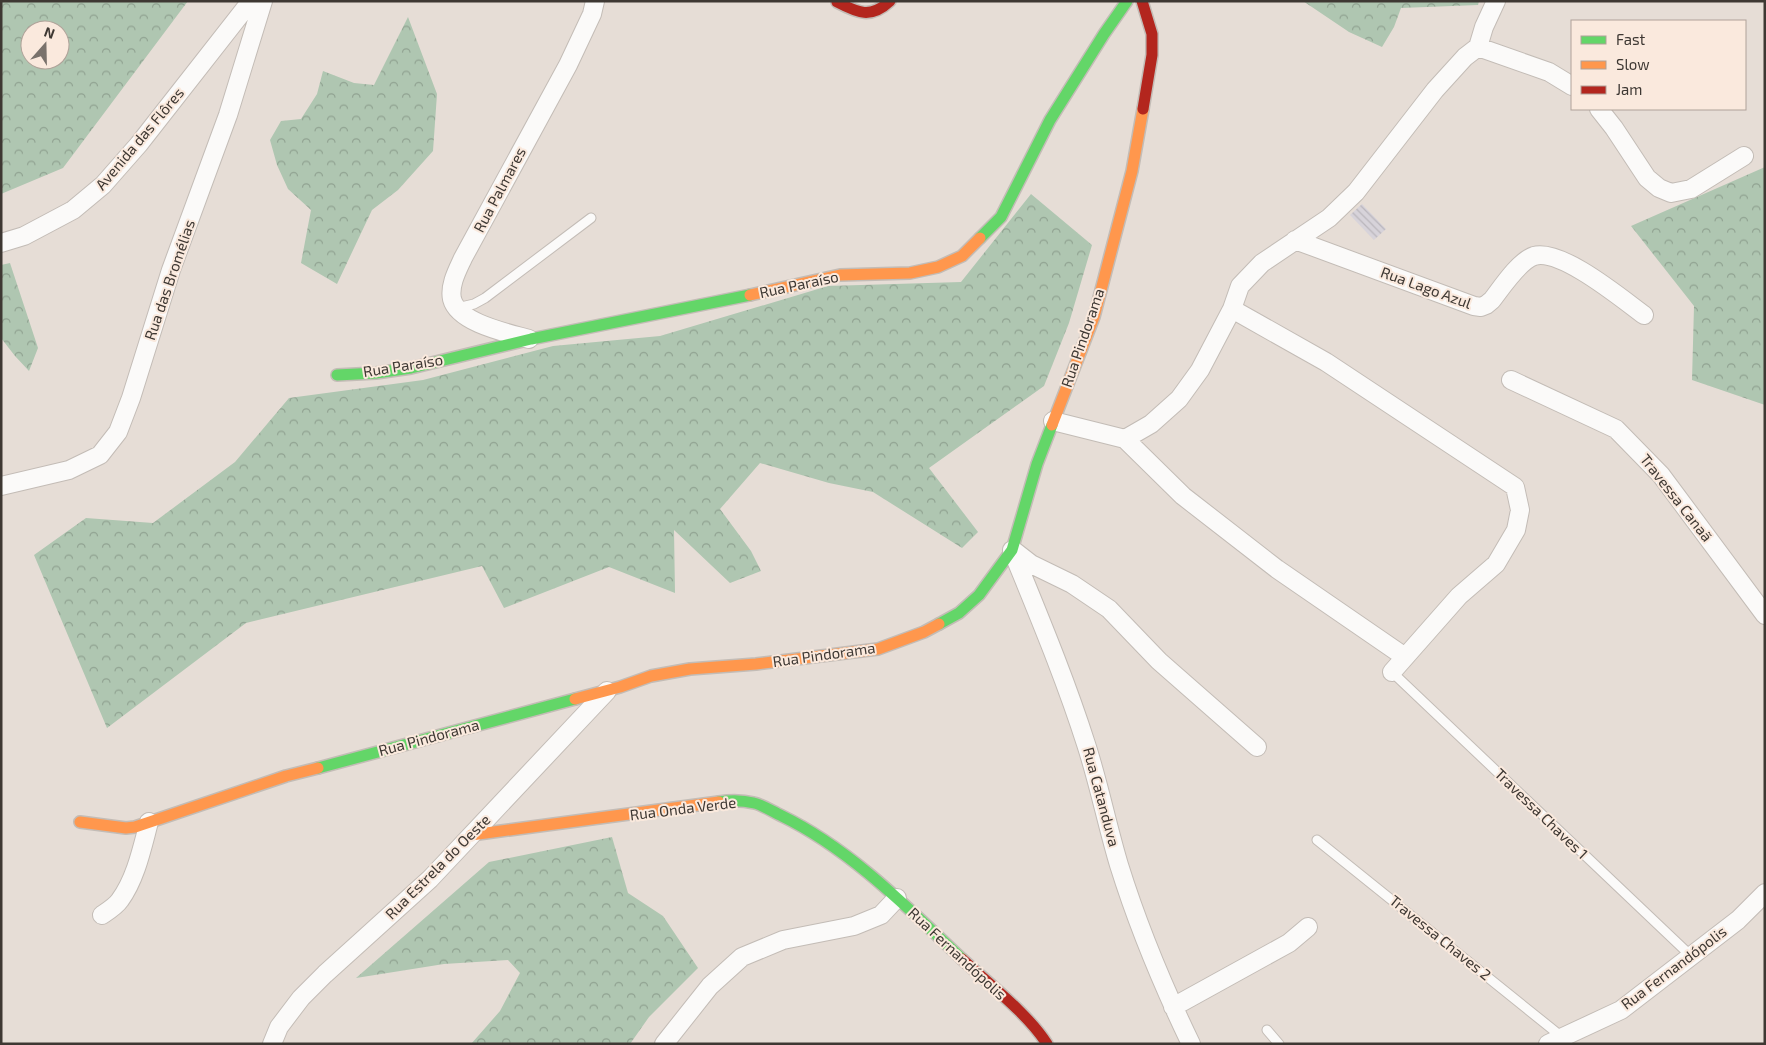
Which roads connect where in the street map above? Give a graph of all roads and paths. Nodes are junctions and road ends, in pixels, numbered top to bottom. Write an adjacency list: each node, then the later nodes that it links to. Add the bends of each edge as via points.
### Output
1 (251, 1): 15 (street, Avenida das Flôres, via 103,185 73,210 24,236)
2 (263, 1): 26 (street, Rua das Bromélias, via 228,115 171,270 118,432 100,455 69,470)
3 (596, 1): 18 (street, Rua Palmares, via 568,65 463,258 453,282 452,298)
4 (890, 1): 8 (street, via 881,11 871,13 853,11)
5 (1126, 1): 21 (street, Rua Paraíso, via 1050,120 1000,217 962,256 938,267 910,273 840,275)
6 (1142, 1): 24 (street, Rua Pindorama, via 1152,34 1152,55 1132,171 1094,316)
7 (1496, 1): 9 (street)
8 (837, 2)
9 (1478, 48): 10 (street, via 1549,72); 14 (street, via 1464,57 1435,90 1356,192 1329,218)
10 (1571, 85)
11 (1600, 110): 12 (street, via 1648,178 1659,188 1670,192 1691,189)
12 (1744, 156)
13 (591, 218): 18 (lane, via 485,298)
14 (1295, 240): 17 (street, Rua Lago Azul, via 1481,307 1492,300 1525,261); 19 (street, via 1262,263 1240,286)
15 (1, 243)
16 (1570, 252): 17 (street, via 1547,245)
17 (1535, 256): 20 (street, via 1559,259 1582,271)
18 (457, 308): 21 (street, via 471,320)
19 (1232, 309): 25 (street, via 1200,370 1179,398 1151,424); 29 (street, via 1326,362 1515,487 1520,510 1516,530 1496,564 1459,596)
20 (1644, 315)
21 (531, 339): 22 (street, Rua Paraíso, via 411,368)
22 (337, 375)
23 (1511, 380): 28 (street, Travessa Canaã, via 1616,429 1661,475)
24 (1053, 421): 25 (street); 27 (street, Rua Pindorama)
25 (1125, 439): 29 (street, via 1184,496 1269,563)
26 (1, 486)
27 (1012, 550): 31 (street, Rua Pindorama, via 979,595 959,612 924,632 878,649 756,664 690,668); 32 (street, via 1031,564 1072,584 1109,610 1159,661); 42 (street, Rua Catanduva, via 1066,685 1084,737 1119,865)
28 (1765, 615)
29 (1405, 658): 30 (street)
30 (1392, 672): 41 (lane, Travessa Chaves 1)
31 (607, 690): 34 (street, Rua Pindorama, via 286,776); 35 (street, Rua Estrela do Oeste)
32 (1258, 747)
33 (80, 822): 34 (street, Rua Pindorama, via 126,828)
34 (149, 822): 39 (street, via 130,883 119,902)
35 (471, 835): 38 (street, Rua Onda Verde, via 734,800 755,803 796,823 841,853); 45 (street, Rua Estrela do Oeste, via 430,879 301,998 278,1027)
36 (1317, 840): 44 (lane, Travessa Chaves 2)
37 (1765, 894): 41 (street, Rua Fernandópolis, via 1738,920)
38 (897, 898): 46 (street, Rua Fernandópolis, via 881,915 854,926 784,940 742,957 710,986); 47 (street, Rua Fernandópolis, via 1019,1012)
39 (102, 915)
40 (1308, 927): 42 (street, via 1289,943)
41 (1690, 955): 44 (street, Rua Fernandópolis, via 1621,1010)
42 (1173, 1006): 48 (street, Rua Catanduva)
43 (1267, 1030): 49 (lane)
44 (1555, 1040)
45 (272, 1044)
46 (664, 1044)
47 (1047, 1044)
48 (1192, 1044)
49 (1279, 1044)

